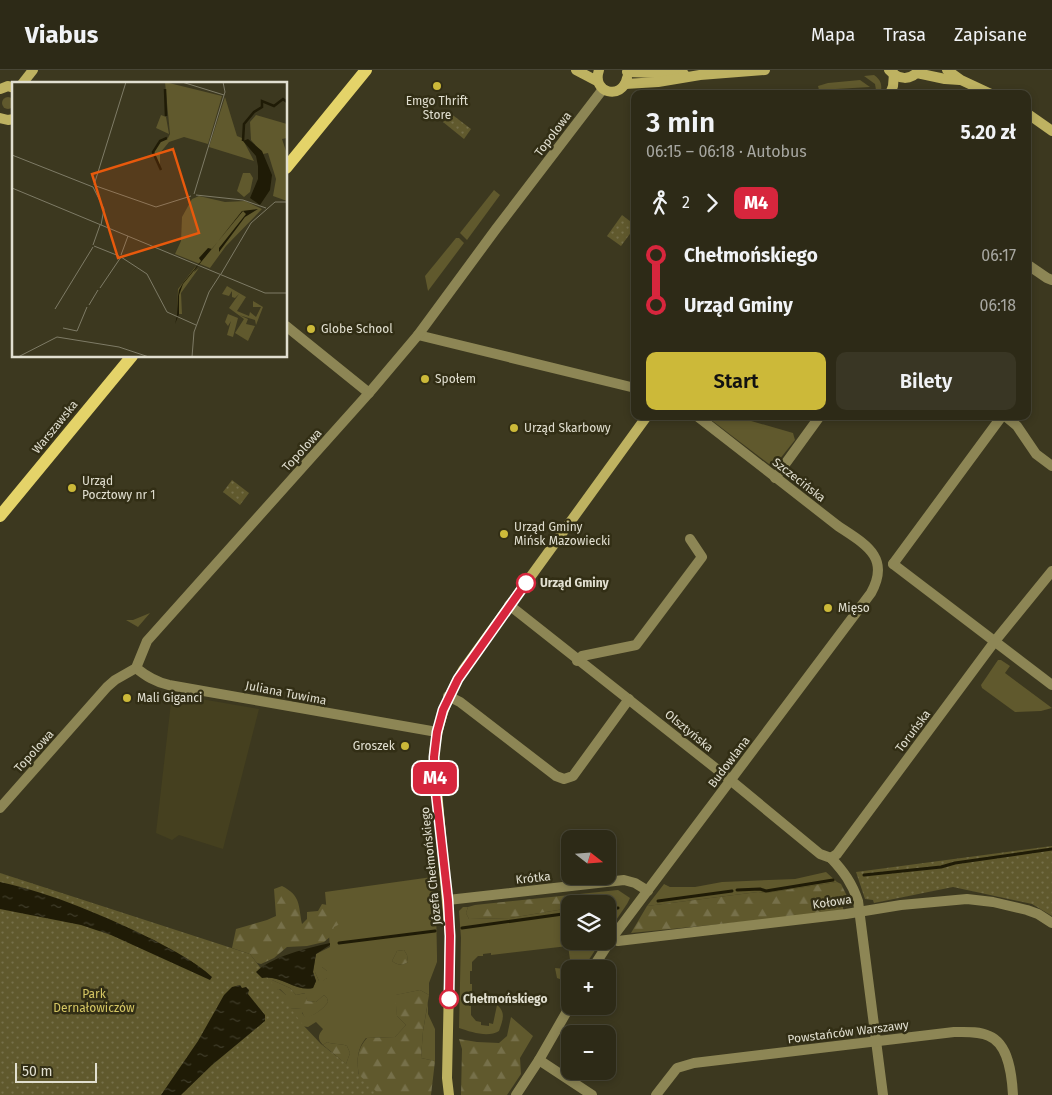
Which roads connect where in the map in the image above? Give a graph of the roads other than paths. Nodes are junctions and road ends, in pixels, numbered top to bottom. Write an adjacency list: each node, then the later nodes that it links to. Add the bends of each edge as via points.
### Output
1 (33, 70): 14 (street)
2 (366, 70): 24 (main road)
3 (576, 70): 16 (street)
4 (599, 70): 16 (street)
5 (765, 70): 11 (street)
6 (947, 70): 13 (street)
7 (626, 71): 8 (street); 15 (street)
8 (646, 71): 11 (street)
9 (892, 72): 12 (street); 19 (street)
10 (918, 72): 12 (street); 13 (street)
11 (700, 75): 15 (street)
12 (905, 78): 20 (street)
13 (962, 80): 21 (street)
14 (24, 82)
15 (626, 84): 16 (street, via 614,92)
16 (600, 85): 28 (street, Topolowa)
17 (12, 87): 18 (street)
18 (0, 89)
19 (892, 90)
20 (898, 90)
21 (983, 90)
22 (1031, 117): 23 (street)
23 (1052, 131)
24 (288, 166)
25 (1031, 267): 26 (street)
26 (1052, 280)
27 (288, 328): 31 (street)
28 (418, 335): 30 (street); 31 (street, Topolowa)
29 (130, 358): 39 (main road, Warszawska)
30 (631, 387)
31 (369, 393): 47 (street, Topolowa, via 147,641)
32 (644, 420): 44 (street, Józefa Chełmońskiego)
33 (702, 420): 38 (street, Szczecińska)
34 (817, 420): 38 (street)
35 (1001, 420): 41 (street)
36 (1009, 420): 37 (street, via 1036,454)
37 (1052, 466)
38 (775, 478): 42 (street, Szczecińska, via 862,542 873,553)
39 (0, 516)
40 (690, 539): 46 (street, via 702,557 636,645 582,656)
41 (893, 564): 42 (street); 45 (street)
42 (879, 567): 52 (street, Budowlana, via 871,593)
43 (1052, 571): 45 (street, Toruńska)
44 (509, 606): 46 (street, Olsztyńska); 49 (street, Józefa Chełmońskiego)
45 (995, 642): 48 (street); 54 (street, Toruńska)
46 (577, 661): 50 (street, Olsztyńska)
47 (136, 668): 51 (street, Juliana Tuwima, via 159,683); 53 (street, Topolowa, via 107,687)
48 (1052, 685)
49 (448, 696): 50 (street, via 564,779 572,776); 51 (street, Józefa Chełmońskiego)
50 (629, 699): 52 (street, Olsztyńska)
51 (437, 732): 56 (street, Józefa Chełmońskiego, via 434,775)
52 (730, 781): 54 (street, Olsztyńska, via 820,854); 55 (street, Budowlana)
53 (0, 808)
54 (832, 858): 57 (street, via 852,884)
55 (648, 892): 56 (street, Krótka, via 624,880); 59 (street, Budowlana)
56 (448, 900): 64 (street, Józefa Chełmońskiego)
57 (860, 911): 58 (street, Kołowa, via 967,899 1027,910); 60 (street, Kołowa); 62 (street)
58 (1052, 923)
59 (616, 933)
60 (616, 940)
61 (565, 1015): 63 (street)
62 (876, 1041): 69 (street, Powstańców Warszawy, via 694,1063 677,1068); 70 (street); 71 (street, Powstańców Warszawy, via 954,1032 988,1035 999,1044 1008,1062)
63 (539, 1060): 67 (street); 68 (street)
64 (447, 1078): 65 (street, Józefa Chełmońskiego); 66 (street, Józefa Chełmońskiego)
65 (442, 1095)
66 (449, 1095)
67 (516, 1095)
68 (592, 1095)
69 (656, 1095)
70 (883, 1095)
71 (1013, 1095)

